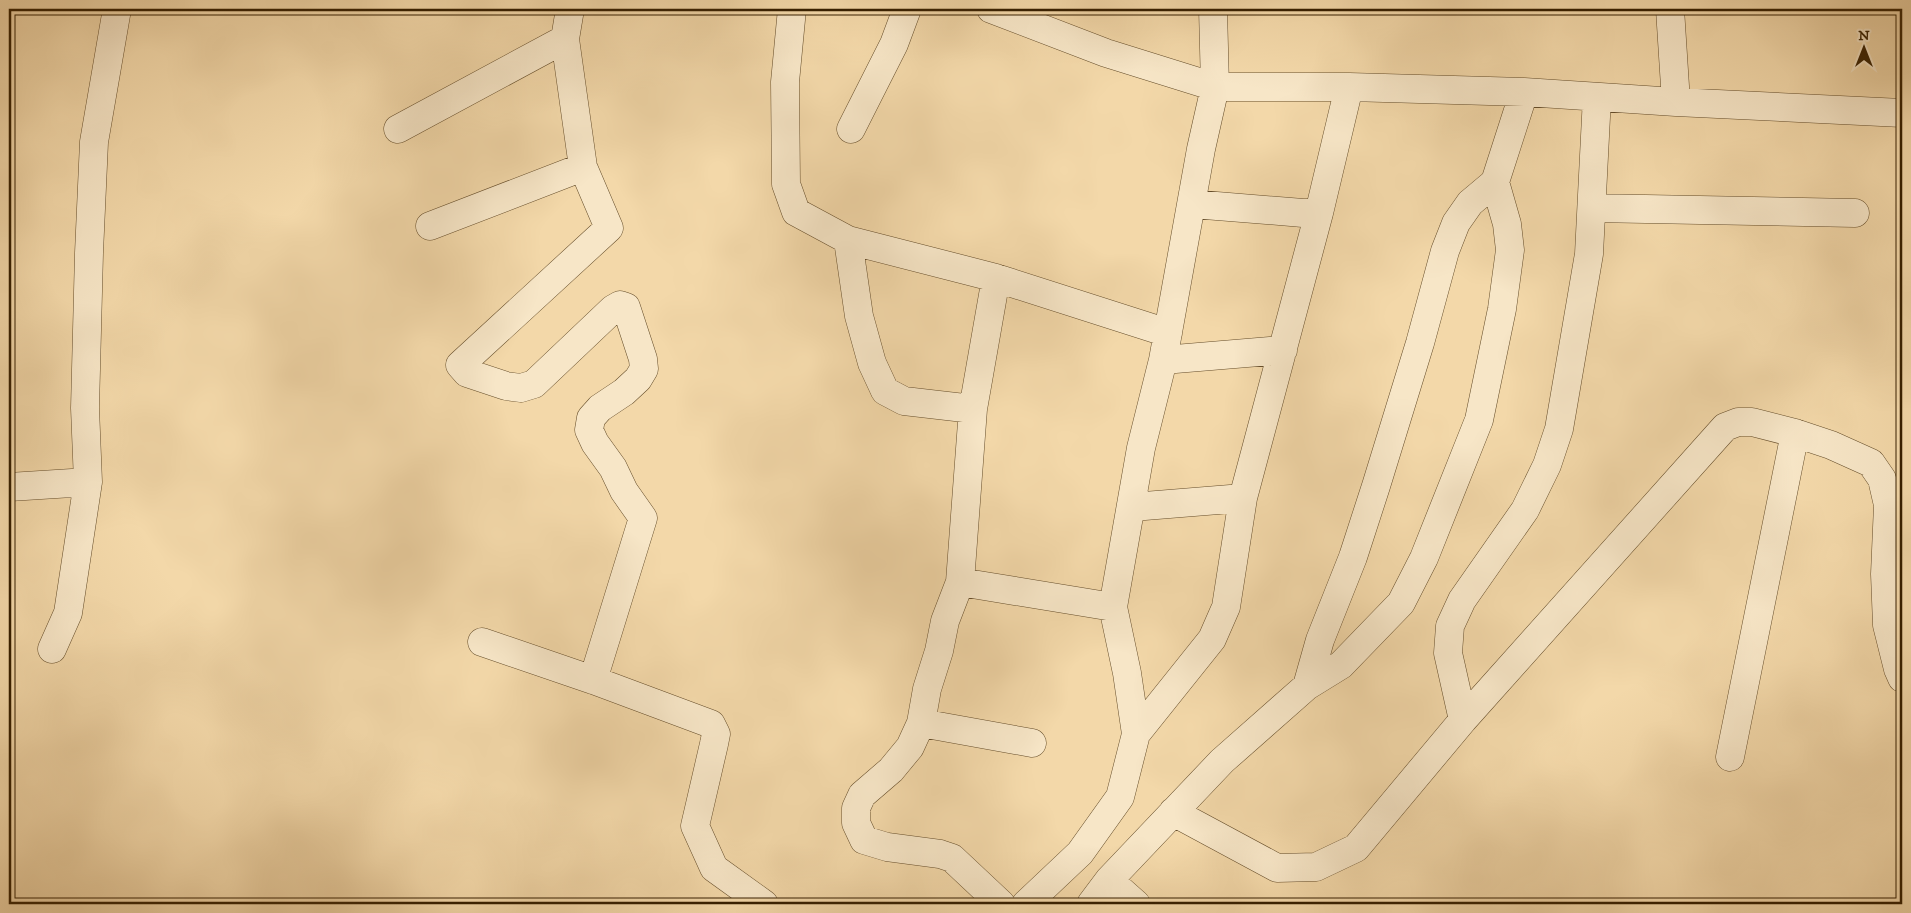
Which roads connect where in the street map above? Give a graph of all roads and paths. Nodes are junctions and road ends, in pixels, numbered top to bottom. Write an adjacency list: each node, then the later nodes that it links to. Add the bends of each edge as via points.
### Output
1 (117, 9): 31 (street, via 94,142 85,408)
2 (570, 9): 8 (street)
3 (792, 9): 24 (street, via 786,82 786,184 796,212)
4 (907, 9): 16 (street, via 894,44)
5 (991, 9): 9 (street, via 1106,53)
6 (1213, 9): 9 (street)
7 (1670, 9): 13 (street)
8 (565, 39): 15 (street); 17 (street)
9 (1215, 87): 10 (street); 19 (street)
10 (1349, 87): 11 (street); 21 (street)
11 (1524, 92): 12 (street); 18 (street)
12 (1597, 97): 13 (street); 20 (street)
13 (1676, 102): 14 (street)
14 (1902, 113)
15 (398, 129)
16 (851, 129)
17 (583, 167): 23 (street); 40 (street, via 609,228 460,364 467,374 506,386 521,388 534,384 613,309 620,305 626,307 644,368 638,379 591,418 589,430 643,518)
18 (1495, 182): 41 (street, via 1470,203 1456,223 1445,251 1376,486 1353,557 1320,640); 41 (street, via 1507,224 1510,250 1502,309 1479,420 1424,558 1401,603 1341,665)
19 (1192, 204): 21 (street); 26 (street)
20 (1592, 208): 22 (street); 42 (street, via 1589,254 1559,430 1547,465 1525,510 1462,600 1450,626 1448,653)
21 (1319, 213): 27 (street)
22 (1855, 214)
23 (430, 226)
24 (848, 240): 25 (street); 29 (street, via 859,316 872,363 885,391 904,401)
25 (996, 278): 26 (street); 29 (street)
26 (1168, 333): 28 (street)
27 (1283, 350): 28 (street); 33 (street)
28 (1163, 360): 34 (street)
29 (973, 409): 35 (street)
30 (1795, 433): 39 (street, via 1872,463 1882,478 1888,505 1887,625); 42 (street, via 1752,422 1738,422 1725,428); 46 (street)
31 (88, 482): 32 (street); 38 (street, via 68,613)
32 (9, 487)
33 (1243, 498): 34 (street); 44 (street, via 1226,607 1212,638)
34 (1132, 507): 36 (street)
35 (960, 582): 36 (street); 43 (street, via 945,621)
36 (1113, 607): 44 (street)
37 (482, 642): 40 (street)
38 (52, 649)
39 (1902, 678)
40 (593, 680): 49 (street, via 711,724 716,734 695,826 714,868)
41 (1307, 686): 47 (street, via 1222,761)
42 (1463, 720): 47 (street, via 1356,848 1316,867 1276,868)
43 (921, 723): 45 (street); 50 (street, via 910,747 891,770 862,795 856,808 856,823 864,840 952,858)
44 (1136, 734): 51 (street, via 1120,797 1080,853)
45 (1032, 743)
46 (1730, 757)
47 (1173, 812): 48 (street)
48 (1109, 880): 52 (street); 53 (street)
49 (764, 904)
50 (1001, 904)
51 (1026, 904)
52 (1091, 904)
53 (1136, 904)

